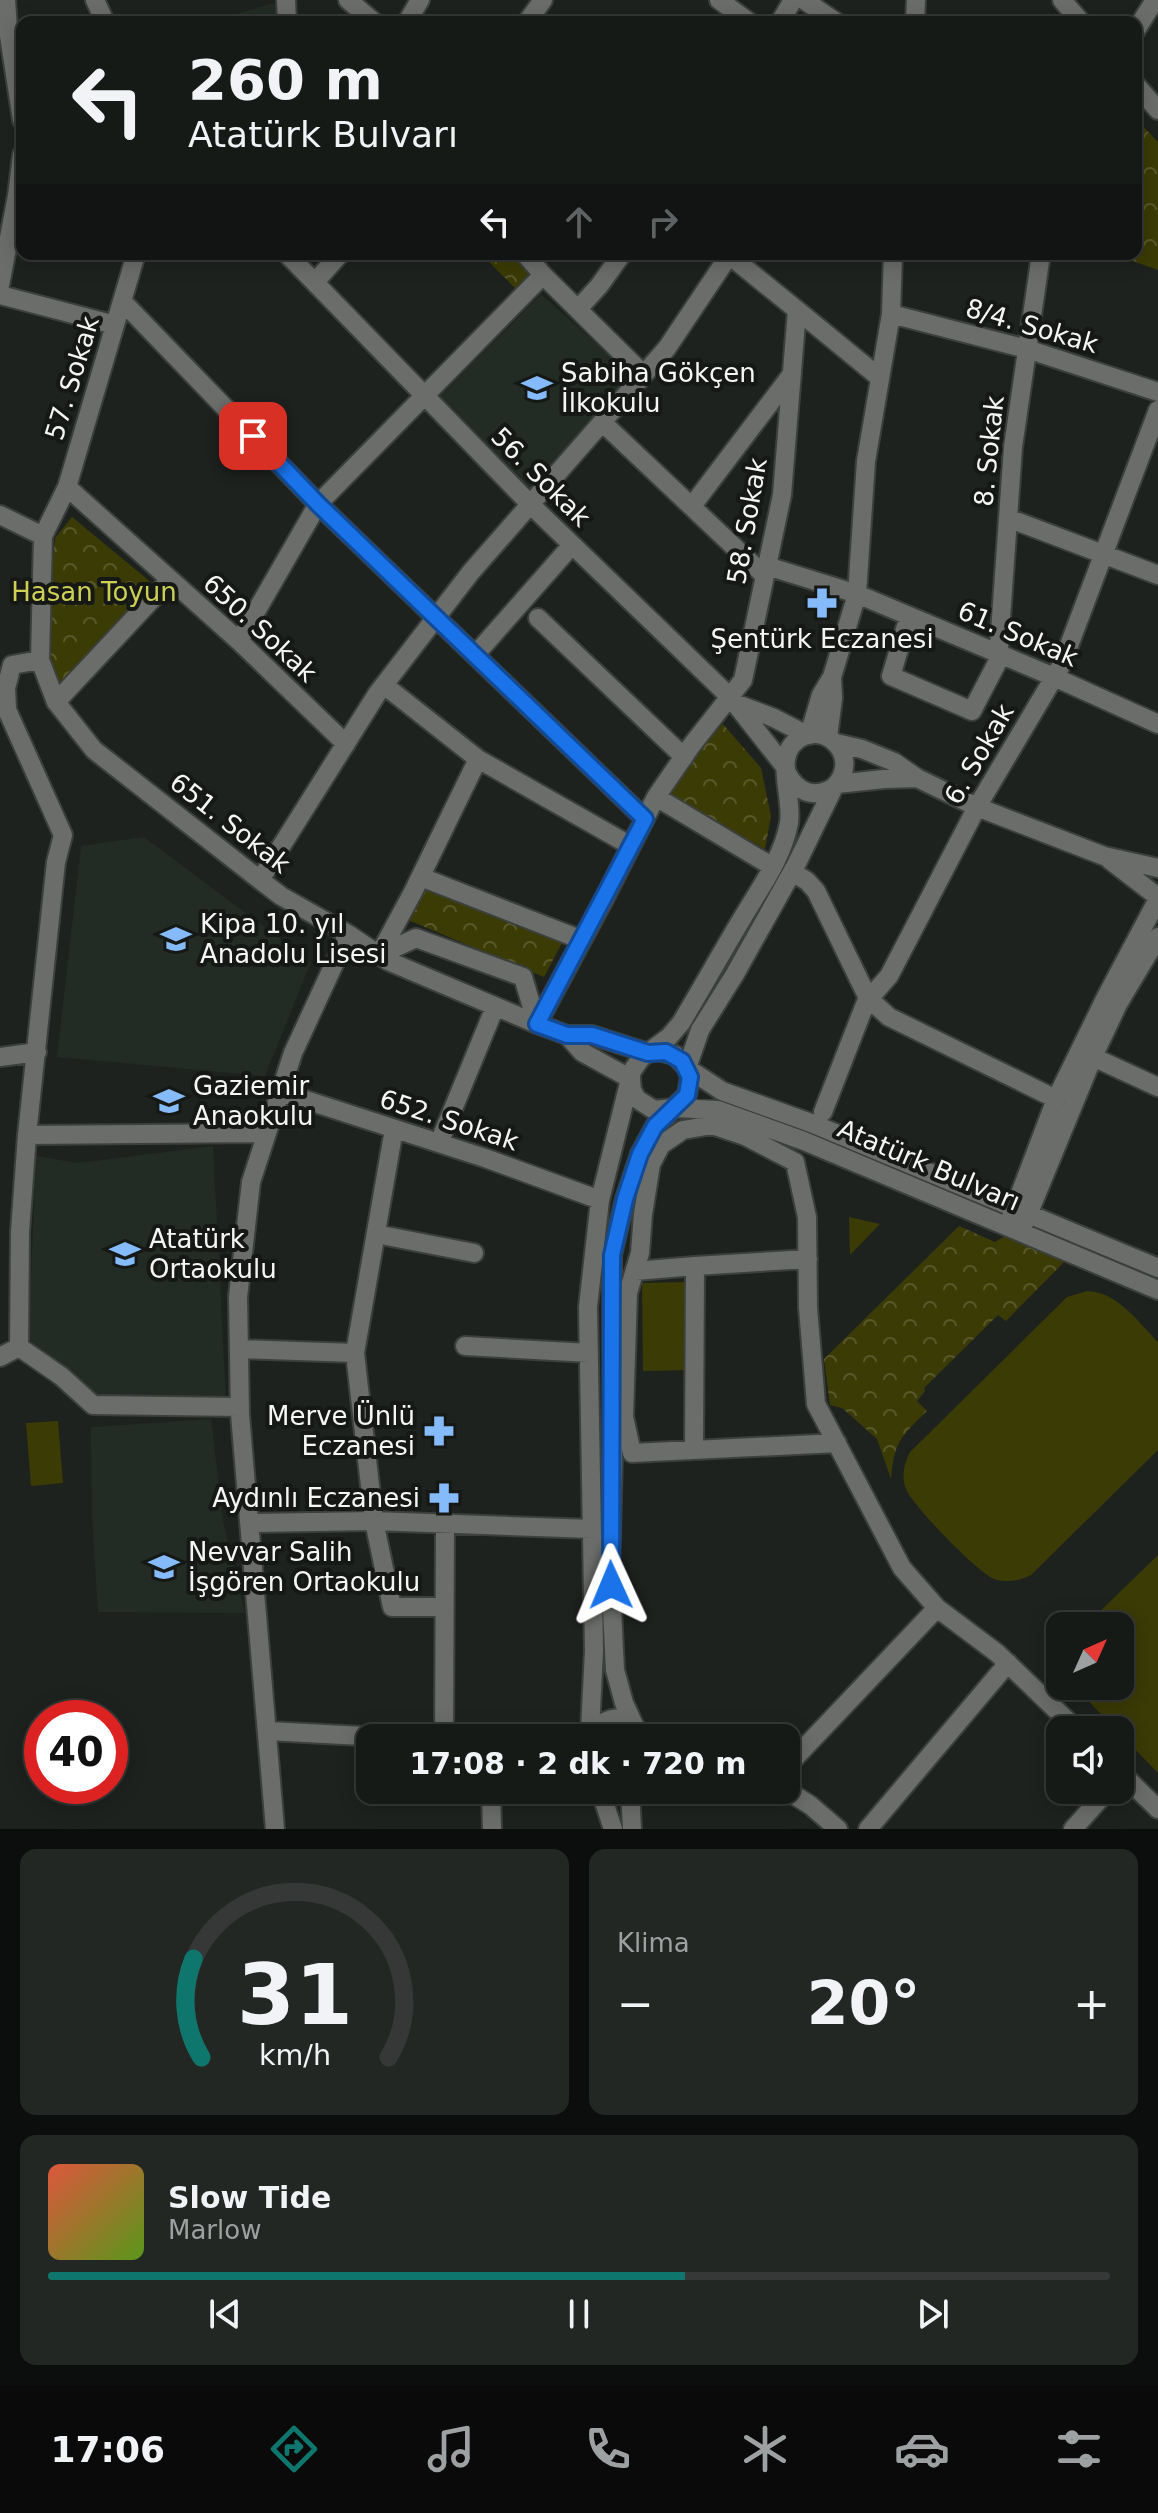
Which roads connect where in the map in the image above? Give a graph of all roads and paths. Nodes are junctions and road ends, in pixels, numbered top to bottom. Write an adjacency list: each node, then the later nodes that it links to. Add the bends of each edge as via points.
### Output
1 (6, 0): 10 (street)
2 (348, 0): 6 (street)
3 (719, 0): 7 (street)
4 (804, 0): 8 (street)
5 (1155, 0): 9 (street)
6 (367, 16)
7 (741, 16)
8 (827, 16)
9 (1142, 21)
10 (16, 81)
11 (1142, 92): 12 (street)
12 (1158, 110)
13 (16, 201): 25 (street)
14 (134, 260): 27 (street, 57. Sokak)
15 (293, 260): 24 (street, 56. Sokak)
16 (335, 260): 24 (street)
17 (530, 260): 23 (street)
18 (618, 260): 28 (street)
19 (727, 260): 33 (street)
20 (736, 260): 29 (street)
21 (893, 260): 30 (street)
22 (1040, 260): 32 (street, 8. Sokak)
23 (543, 275): 28 (street); 37 (street)
24 (315, 282): 37 (street, 56. Sokak)
25 (0, 285)
26 (0, 295): 31 (street)
27 (123, 302): 31 (street, 57. Sokak); 41 (street)
28 (578, 309): 33 (street)
29 (797, 310): 34 (street, 58. Sokak); 35 (street)
30 (891, 314): 32 (street, 8/4. Sokak); 35 (street)
31 (115, 325): 40 (street, 57. Sokak)
32 (1027, 349): 36 (street, 8/4. Sokak); 46 (street, 8. Sokak)
33 (643, 374): 39 (street)
34 (792, 374): 43 (street); 50 (street, 58. Sokak, via 782,495)
35 (880, 378): 53 (street, via 866,461)
36 (1158, 392)
37 (426, 396): 41 (street); 42 (street, 56. Sokak)
38 (1158, 410): 49 (street, 6. Sokak)
39 (602, 422): 42 (street); 43 (street)
40 (67, 487): 45 (street, 57. Sokak); 52 (street, 650. Sokak)
41 (318, 504): 54 (street); 57 (street)
42 (530, 504): 48 (street, 56. Sokak); 54 (street)
43 (692, 506): 50 (street)
44 (0, 515): 47 (street)
45 (53, 516): 47 (street, 651. Sokak)
46 (1008, 518): 49 (street); 59 (street, 8. Sokak)
47 (43, 536): 60 (street, 651. Sokak)
48 (572, 545): 58 (street); 63 (street, 56. Sokak)
49 (1104, 556): 51 (street); 61 (street, 6. Sokak)
50 (766, 571): 53 (street, 61. Sokak); 63 (street, 58. Sokak, via 743,680)
51 (1158, 575)
52 (169, 581): 57 (street, 650. Sokak); 64 (street)
53 (857, 594): 55 (street, 61. Sokak); 66 (street, via 832,677 821,695)
54 (437, 616): 58 (street); 62 (street)
55 (909, 616): 59 (street, 61. Sokak); 59 (street, 8. Sokak, via 891,676 918,688 972,711)
56 (538, 618): 68 (street)
57 (239, 641): 67 (street, 650. Sokak)
58 (476, 654): 75 (street)
59 (998, 655): 61 (street, 61. Sokak)
60 (40, 660): 64 (street, 651. Sokak); 92 (street, via 12,665 6,688 7,710 63,835)
61 (1054, 677): 65 (street, 61. Sokak); 74 (street, 6. Sokak)
62 (384, 685): 67 (street); 69 (street)
63 (732, 700): 66 (street, 56. Sokak); 68 (street, 58. Sokak); 70 (street, 56. Sokak)
64 (56, 702): 82 (street, 651. Sokak, via 94,750)
65 (1158, 724)
66 (820, 738): 70 (street, via 799,739 789,750); 71 (street, 56. Sokak, via 894,762); 72 (street, via 842,752 845,766)
67 (346, 744): 82 (street)
68 (684, 757): 73 (street, 58. Sokak)
69 (478, 759): 76 (street); 81 (street)
70 (786, 771): 72 (street, via 809,793); 78 (street, via 789,822)
71 (917, 778): 72 (street, 56. Sokak); 74 (street, 56. Sokak)
72 (836, 786): 80 (street)
73 (656, 797): 75 (street, 58. Sokak); 78 (street)
74 (977, 807): 77 (street, 56. Sokak); 88 (street, 6. Sokak, via 889,976)
75 (645, 819): 76 (street, 58. Sokak)
76 (631, 846): 86 (street, 58. Sokak)
77 (1104, 856): 79 (street); 83 (street)
78 (773, 867): 93 (street, via 681,1023)
79 (1158, 868)
80 (792, 872): 88 (street, via 816,891); 96 (street, via 700,1030)
81 (421, 877): 86 (street); 87 (street)
82 (260, 880): 84 (street, 651. Sokak)
83 (1158, 892): 100 (street)
84 (348, 934): 87 (street, 651. Sokak); 99 (street, via 293,1053)
85 (1158, 937): 95 (street)
86 (582, 940): 90 (street, 58. Sokak)
87 (379, 955): 89 (street, 651. Sokak); 90 (street, via 416,938 523,977)
88 (868, 998): 100 (street, via 889,1017); 102 (street, 6. Sokak)
89 (495, 1007): 90 (street, 651. Sokak); 106 (street)
90 (537, 1024): 91 (street, 651. Sokak)
91 (567, 1035): 93 (street, Atatürk Bulvarı, via 592,1035); 97 (street, via 582,1052)
92 (37, 1052): 94 (street); 105 (street)
93 (648, 1053): 96 (street, Atatürk Bulvarı, via 675,1055); 97 (street, via 636,1064)
94 (0, 1057)
95 (1093, 1057): 98 (street); 108 (street)
96 (687, 1068): 101 (street, via 690,1086); 108 (street, Atatürk Bulvarı, via 722,1091 811,1123)
97 (631, 1079): 101 (street, Atatürk Bulvarı, via 644,1106); 107 (street)
98 (1158, 1087)
99 (281, 1092): 103 (street, 652. Sokak); 104 (street)
100 (1056, 1099): 108 (street)
101 (674, 1108): 108 (street, Atatürk Bulvarı, via 718,1110); 126 (street, via 655,1126 640,1154 612,1255)
102 (823, 1112)
103 (394, 1129): 106 (street, 652. Sokak); 109 (street)
104 (267, 1133): 105 (street); 118 (street, via 251,1182 238,1297)
105 (27, 1135): 117 (street)
106 (439, 1143): 107 (street, 652. Sokak)
107 (600, 1200): 120 (street, via 588,1307)
108 (1017, 1221): 113 (street, Atatürk Bulvarı); 115 (street, Atatürk Bulvarı)
109 (376, 1234): 110 (street); 119 (street)
110 (474, 1253)
111 (808, 1259): 112 (street); 114 (street, via 807,1217 795,1162 712,1125 683,1130 661,1145 651,1164); 123 (street, via 816,1404)
112 (695, 1266): 114 (street); 124 (street)
113 (1158, 1268)
114 (635, 1271): 125 (street, via 628,1293 624,1417)
115 (1158, 1290)
116 (465, 1346): 120 (street)
117 (19, 1347): 121 (street); 122 (street, via 93,1405)
118 (239, 1349): 119 (street); 122 (street)
119 (355, 1353): 127 (street)
120 (589, 1353): 130 (street)
121 (0, 1357)
122 (240, 1407): 128 (street)
123 (837, 1443): 124 (street); 132 (street, via 902,1568)
124 (694, 1450): 125 (street)
125 (632, 1453): 126 (street)
126 (613, 1454): 139 (street, via 610,1569 615,1670)
127 (374, 1521): 128 (street); 129 (street); 131 (street, via 392,1607)
128 (250, 1523): 140 (street)
129 (445, 1525): 130 (street); 131 (street)
130 (592, 1529): 136 (street, via 594,1651)
131 (444, 1607): 135 (street)
132 (937, 1608): 133 (street); 142 (street)
133 (1008, 1663): 134 (street); 155 (street)
134 (1063, 1716)
135 (444, 1724)
136 (589, 1724)
137 (596, 1724): 138 (street, via 612,1718)
138 (630, 1724)
139 (636, 1724)
140 (268, 1731): 141 (street); 150 (street)
141 (356, 1736)
142 (800, 1752)
143 (1134, 1786): 149 (street)
144 (800, 1799): 154 (street)
145 (491, 1804): 151 (street)
146 (605, 1804): 152 (street)
147 (631, 1804): 153 (street)
148 (1095, 1804): 156 (street)
149 (1158, 1809)
150 (275, 1829)
151 (492, 1829)
152 (613, 1829)
153 (632, 1829)
154 (838, 1829)
155 (868, 1829)
156 (1073, 1829)

